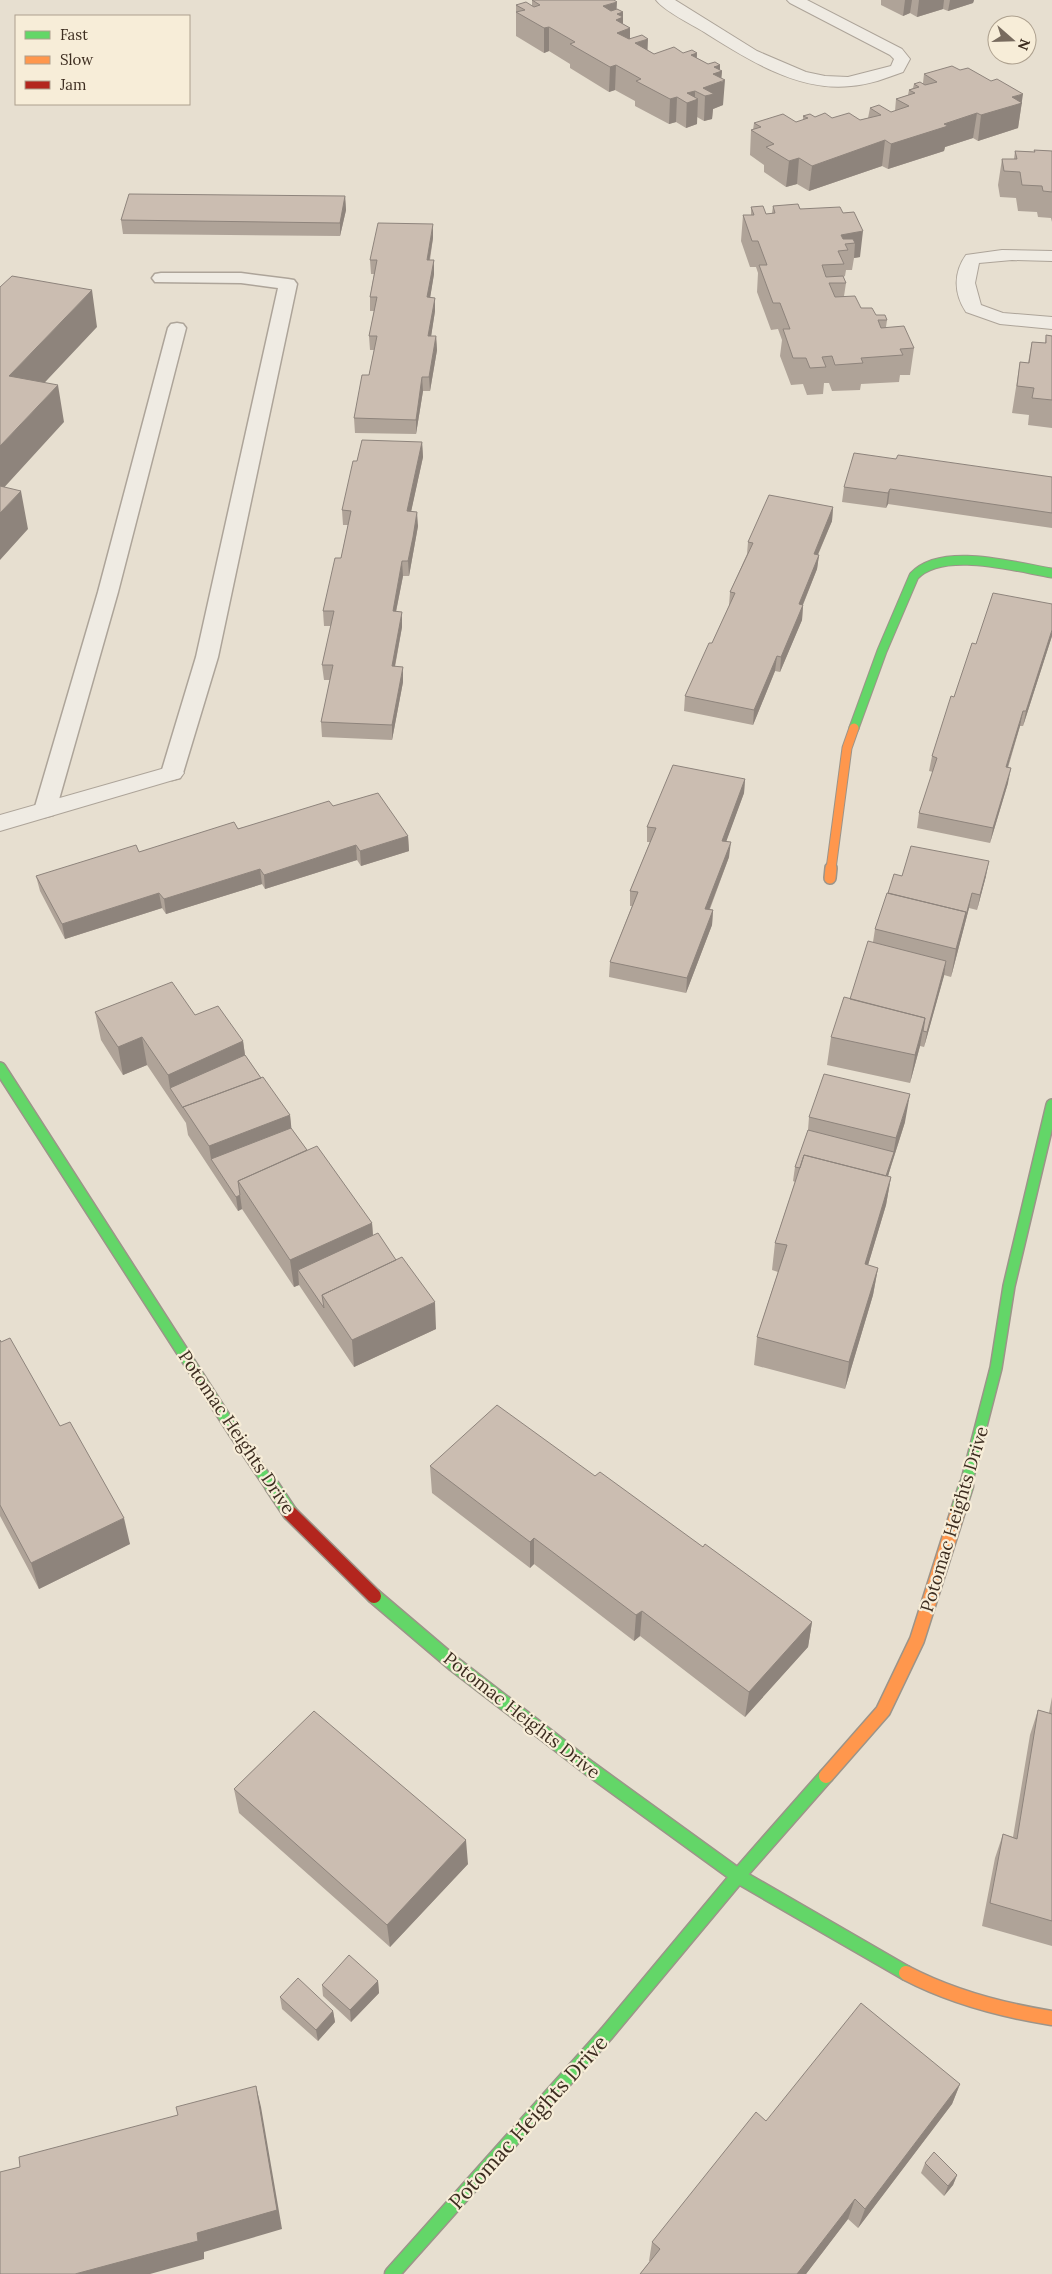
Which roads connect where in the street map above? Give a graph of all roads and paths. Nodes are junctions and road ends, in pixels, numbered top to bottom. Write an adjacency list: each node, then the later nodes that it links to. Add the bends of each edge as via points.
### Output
1 (664, 0): 2 (street, via 752,53 818,80 848,82 897,69 902,59 896,52)
2 (795, 0)
3 (1052, 256): 5 (street, via 987,256 972,259 964,271 973,308 1000,318)
4 (161, 278): 8 (lane, via 241,278 288,284 207,657)
5 (1052, 323)
6 (177, 328): 9 (lane, via 108,592)
7 (1052, 573): 11 (street, via 952,560 921,566 882,651 847,748)
8 (172, 773): 9 (street)
9 (45, 810): 10 (street)
10 (0, 823)
11 (830, 878)
12 (0, 1068): 15 (street, Potomac Heights Drive, via 286,1509 364,1588 454,1664 589,1768)
13 (1052, 1105): 14 (street, Potomac Heights Drive)
14 (1048, 1140): 15 (street, Potomac Heights Drive, via 1009,1286 996,1368 976,1457 917,1640 883,1710)
15 (738, 1876): 16 (street, Potomac Heights Drive, via 924,1983 1004,2011); 17 (street, Potomac Heights Drive, via 600,2041)
16 (1052, 2018)
17 (392, 2274)

